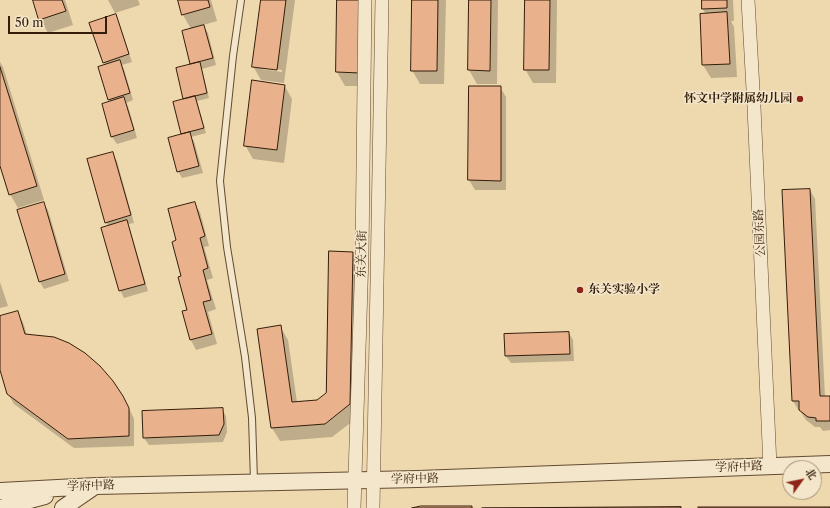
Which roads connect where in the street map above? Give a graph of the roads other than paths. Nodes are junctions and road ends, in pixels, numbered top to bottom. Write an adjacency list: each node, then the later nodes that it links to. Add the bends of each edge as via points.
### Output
1 (241, 0): 9 (lane, via 220,181 252,418)
2 (365, 0): 7 (street, 东关大街, via 362,254)
3 (382, 0): 8 (street, 东关大街)
4 (748, 0): 6 (street, 公园东路)
5 (830, 464): 6 (street, 学府中路)
6 (770, 466): 8 (street, 学府中路)
7 (355, 480): 8 (street, 学府中路); 9 (street, 学府中路); 14 (street, 东关大街)
8 (373, 480): 15 (street, 东关大街)
9 (254, 482): 10 (street, 学府中路)
10 (96, 486): 11 (street, 学府中路); 12 (street, via 37,497); 13 (street)
11 (0, 491)
12 (0, 508)
13 (63, 508)
14 (354, 508)
15 (373, 508)

